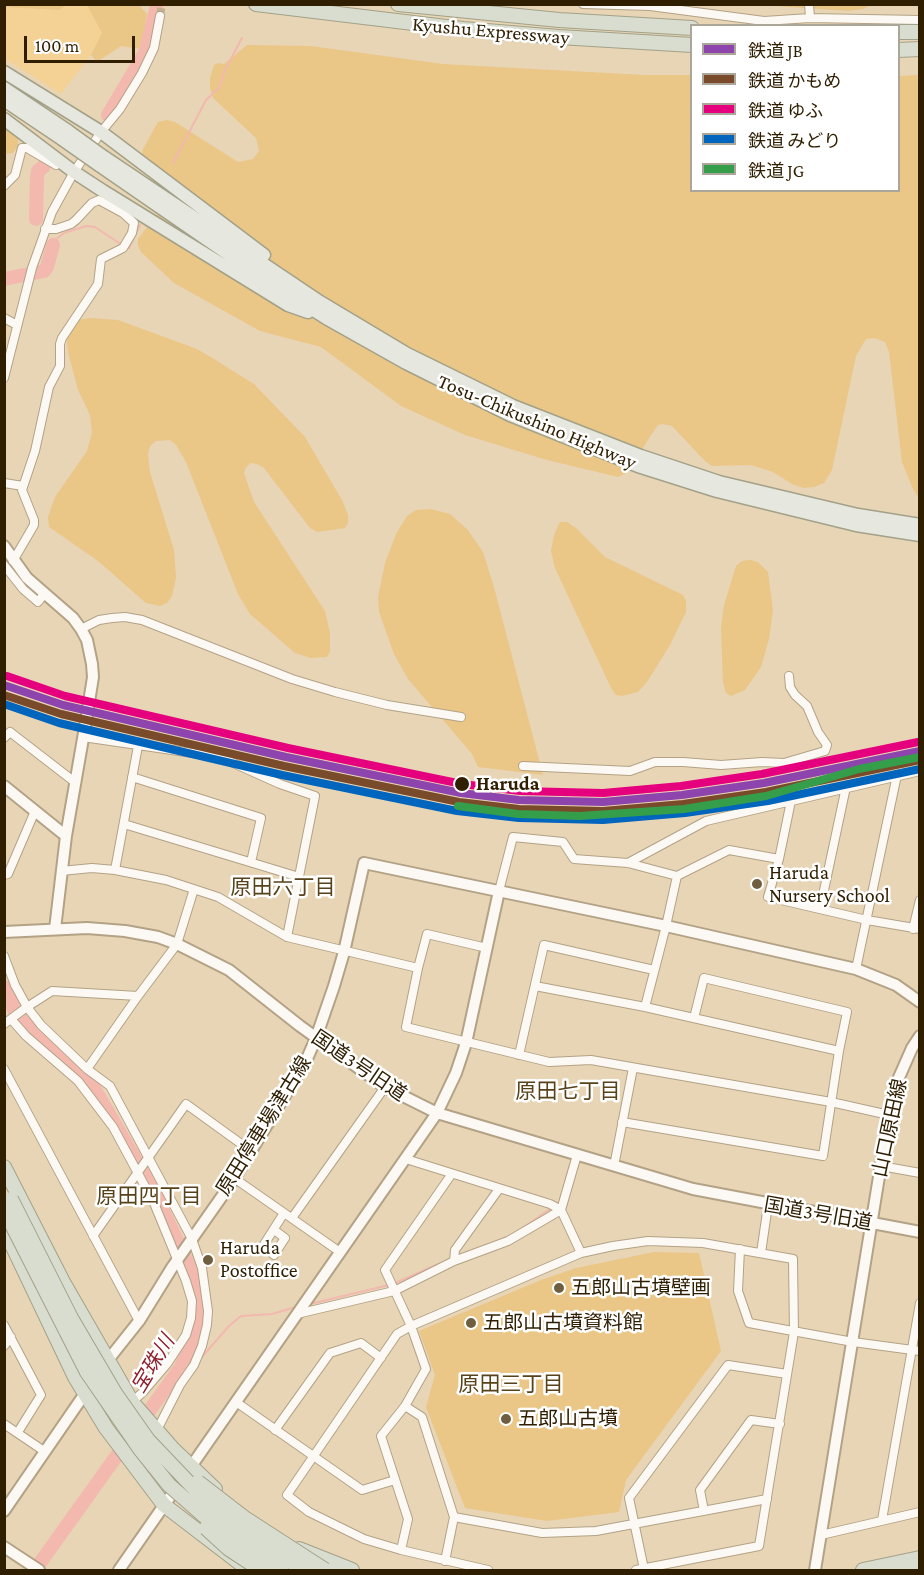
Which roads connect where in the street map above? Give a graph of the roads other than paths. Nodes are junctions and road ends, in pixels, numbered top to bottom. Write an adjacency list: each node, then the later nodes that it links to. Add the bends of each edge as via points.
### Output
1 (256, 4): 11 (highway, Kyushu Expressway, via 463,29)
2 (398, 4): 8 (highway, Kyushu Expressway)
3 (583, 4): 6 (street, via 650,6 764,21)
4 (809, 4): 6 (street)
5 (160, 16): 18 (street, via 154,48 142,73)
6 (810, 18): 7 (street)
7 (920, 20)
8 (690, 28)
9 (900, 32): 10 (highway)
10 (920, 32)
11 (690, 45)
12 (920, 49): 13 (highway)
13 (900, 50)
14 (4, 72): 18 (main road)
15 (4, 88): 19 (main road)
16 (4, 100): 19 (main road)
17 (4, 119): 21 (main road)
18 (101, 132): 21 (street); 24 (main road)
19 (65, 135): 20 (main road, bridge)
20 (102, 161): 24 (main road, Tosu-Chikushino Highway); 26 (main road, Tosu-Chikushino Highway, via 263,278)
21 (74, 172): 22 (street, via 65,171 25,147 15,175); 23 (street); 26 (main road, via 288,305)
22 (4, 186)
23 (45, 229): 27 (street); 30 (street, via 71,224 92,202 99,200 132,220 134,227 124,246 101,259 98,284 62,338 60,366 49,387)
24 (320, 302): 31 (main road, Tosu-Chikushino Highway, via 407,354 513,406 589,437 719,482 858,515)
25 (4, 318): 27 (street)
26 (326, 318): 32 (main road, Tosu-Chikushino Highway, via 471,397 638,466 717,491 856,525)
27 (17, 325): 28 (street)
28 (4, 378)
29 (4, 483): 30 (street)
30 (23, 486): 34 (street, via 22,495 34,525)
31 (920, 525)
32 (920, 535)
33 (4, 546): 34 (street)
34 (9, 563): 35 (street)
35 (81, 629): 37 (street, via 112,618 142,620 292,679 387,705); 38 (street, via 92,664)
36 (789, 676): 41 (street, via 790,687 807,706 827,745 825,751 784,763 655,762 630,771)
37 (461, 717)
38 (84, 732): 40 (street); 45 (street)
39 (4, 738): 45 (street, via 10,732)
40 (138, 746): 44 (street); 59 (street, via 220,757 315,796)
41 (523, 766)
42 (920, 771): 43 (street)
43 (897, 775): 47 (street); 64 (street)
44 (132, 777): 50 (street); 53 (street, via 261,818)
45 (75, 783): 51 (street)
46 (4, 786): 49 (street)
47 (846, 787): 48 (street); 63 (street)
48 (791, 801): 52 (street); 54 (street, via 706,821)
49 (34, 811): 51 (street); 57 (street, via 8,874)
50 (123, 824): 53 (street); 55 (street)
51 (66, 836): 56 (street)
52 (779, 859): 58 (street, via 729,850); 63 (street, via 768,897)
53 (250, 862): 59 (street)
54 (628, 863): 58 (street); 61 (street, via 574,860 563,842 513,837)
55 (115, 870): 56 (street); 60 (street)
56 (61, 872): 66 (street)
57 (4, 875)
58 (677, 876): 65 (street)
59 (299, 877): 69 (street)
60 (194, 889): 69 (street, via 218,897); 70 (street)
61 (499, 891): 65 (street); 71 (street); 72 (street, 原田停車場津古線, via 364,863)
62 (920, 900): 67 (street)
63 (820, 909): 64 (street)
64 (867, 920): 67 (street); 75 (street)
65 (666, 926): 75 (street); 76 (street)
66 (54, 929): 68 (street, 国道3号旧道); 70 (street, 国道3号旧道, via 125,931)
67 (916, 929)
68 (4, 932)
69 (287, 937): 72 (street)
70 (177, 944): 78 (street); 85 (street, 国道3号旧道, via 229,970)
71 (487, 948): 74 (street, via 427,934); 86 (street)
72 (344, 952): 74 (street); 85 (street, 原田停車場津古線)
73 (4, 956): 80 (street)
74 (418, 968): 86 (street, via 406,1027)
75 (856, 969): 79 (street, via 896,985)
76 (654, 970): 77 (street, via 544,945); 81 (street)
77 (535, 986): 81 (street); 88 (street)
78 (138, 996): 80 (street, via 52,992); 91 (street)
79 (920, 1002)
80 (27, 1007): 83 (street); 91 (street)
81 (645, 1007): 82 (street)
82 (694, 1018): 87 (street); 87 (street, via 704,978 847,1012)
83 (8, 1022): 104 (street, via 78,1081 112,1127)
84 (920, 1036): 95 (street, 山口原田線, via 897,1082)
85 (316, 1038): 92 (street, 国道3号旧道); 97 (street, 原田停車場津古線)
86 (466, 1043): 88 (street); 94 (street)
87 (839, 1051): 93 (street)
88 (519, 1055): 89 (street, via 549,1062 591,1060)
89 (633, 1068): 93 (street); 96 (street)
90 (4, 1069): 119 (street)
91 (87, 1069): 98 (street, via 110,1086)
92 (385, 1087): 94 (street, 国道3号旧道); 114 (street)
93 (831, 1102): 95 (street); 96 (street, via 823,1156)
94 (438, 1113): 99 (street, 国道3号旧道); 100 (street)
95 (889, 1115): 102 (street, 山口原田線)
96 (622, 1122): 101 (street)
97 (251, 1150): 98 (street, via 186,1104); 107 (street, 原田停車場津古線)
98 (148, 1154): 104 (street); 120 (street)
99 (577, 1155): 101 (street, 国道3号旧道); 112 (street)
100 (405, 1159): 106 (street); 122 (street)
101 (614, 1166): 111 (street, 国道3号旧道)
102 (881, 1166): 105 (street); 115 (street, 山口原田線)
103 (4, 1167): 110 (highway)
104 (136, 1172): 119 (street); 125 (street, via 154,1203)
105 (920, 1173)
106 (451, 1175): 109 (street); 127 (street, via 385,1270)
107 (234, 1178): 113 (street); 120 (street, 原田停車場津古線)
108 (4, 1185): 110 (highway)
109 (499, 1189): 112 (street); 126 (street, via 455,1250)
110 (11, 1201): 139 (highway, via 25,1209); 141 (highway, bridge); 155 (highway, bridge, via 87,1372)
111 (768, 1205): 115 (street, 国道3号旧道); 124 (street)
112 (561, 1210): 123 (street); 126 (street, via 508,1241)
113 (284, 1213): 114 (street); 116 (street)
114 (292, 1218): 122 (street)
115 (872, 1223): 118 (street, 国道3号旧道); 135 (street, 山口原田線)
116 (274, 1230)
117 (6, 1231): 142 (highway)
118 (920, 1232)
119 (93, 1236): 130 (street)
120 (192, 1239): 125 (street, 原田停車場津古線); 148 (street, via 207,1294 207,1325 194,1365)
121 (740, 1249): 123 (street, via 648,1241); 124 (street); 133 (street, via 738,1291 749,1323)
122 (340, 1252): 129 (street)
123 (581, 1253): 132 (street)
124 (761, 1253): 133 (street, via 793,1259)
125 (177, 1261): 130 (street, 原田停車場津古線); 144 (street, via 192,1301 191,1318 186,1335)
126 (454, 1261): 127 (street)
127 (394, 1291): 129 (street); 132 (street)
128 (920, 1303): 137 (street)
129 (297, 1314): 143 (street)
130 (139, 1321): 139 (street, 原田停車場津古線)
131 (4, 1325): 134 (street)
132 (411, 1326): 138 (street, via 397,1334); 145 (street, via 426,1369)
133 (794, 1332): 135 (street); 140 (street)
134 (11, 1337): 136 (street); 150 (street, via 41,1395)
135 (853, 1342): 137 (street); 164 (street, 山口原田線)
136 (4, 1346)
137 (915, 1350): 162 (street)
138 (381, 1358): 149 (street, via 361,1343 330,1353); 152 (street)
139 (108, 1360): 142 (street, 原田停車場津古線); 144 (highway)
140 (787, 1374): 147 (street); 163 (street, via 728,1365 629,1498)
141 (115, 1393): 176 (highway, bridge, via 148,1440 210,1505 246,1534); 177 (highway, bridge, via 196,1481)
142 (84, 1394): 151 (street, 原田停車場津古線); 157 (highway)
143 (236, 1402): 149 (street); 153 (street)
144 (135, 1406): 148 (highway)
145 (405, 1406): 154 (street, via 381,1436); 161 (street, via 422,1417)
146 (4, 1424): 150 (street)
147 (780, 1424): 156 (street); 159 (street, via 751,1420 700,1490)
148 (156, 1428): 153 (highway)
149 (275, 1430): 152 (street)
150 (18, 1432): 151 (street)
151 (44, 1451): 158 (street, 原田停車場津古線)
152 (313, 1456): 154 (street, via 362,1490); 166 (street, via 287,1495 309,1512 364,1539)
153 (192, 1467): 157 (street); 178 (highway, via 269,1531 304,1551)
154 (395, 1480): 166 (street, via 408,1519)
155 (169, 1485): 174 (highway, bridge, via 180,1504 229,1549); 175 (highway, bridge, via 238,1543)
156 (767, 1499): 159 (street); 170 (street, via 759,1546)
157 (164, 1505): 172 (street); 173 (highway)
158 (4, 1511)
159 (704, 1511): 163 (street)
160 (920, 1512): 162 (street)
161 (454, 1517): 163 (street, via 542,1533 596,1531); 168 (street)
162 (882, 1520): 164 (street)
163 (634, 1524): 170 (street)
164 (821, 1535): 181 (street, 山口原田線)
165 (4, 1547): 171 (street)
166 (401, 1550): 168 (street)
167 (920, 1558): 182 (highway)
168 (445, 1561): 179 (street)
169 (920, 1568): 183 (highway)
170 (644, 1569): 180 (street)
171 (39, 1570)
172 (119, 1570)
173 (249, 1570)
174 (261, 1570)
175 (281, 1570)
176 (304, 1570)
177 (324, 1570)
178 (352, 1570)
179 (488, 1570)
180 (636, 1570)
181 (815, 1570)
182 (863, 1570)
183 (906, 1570)

